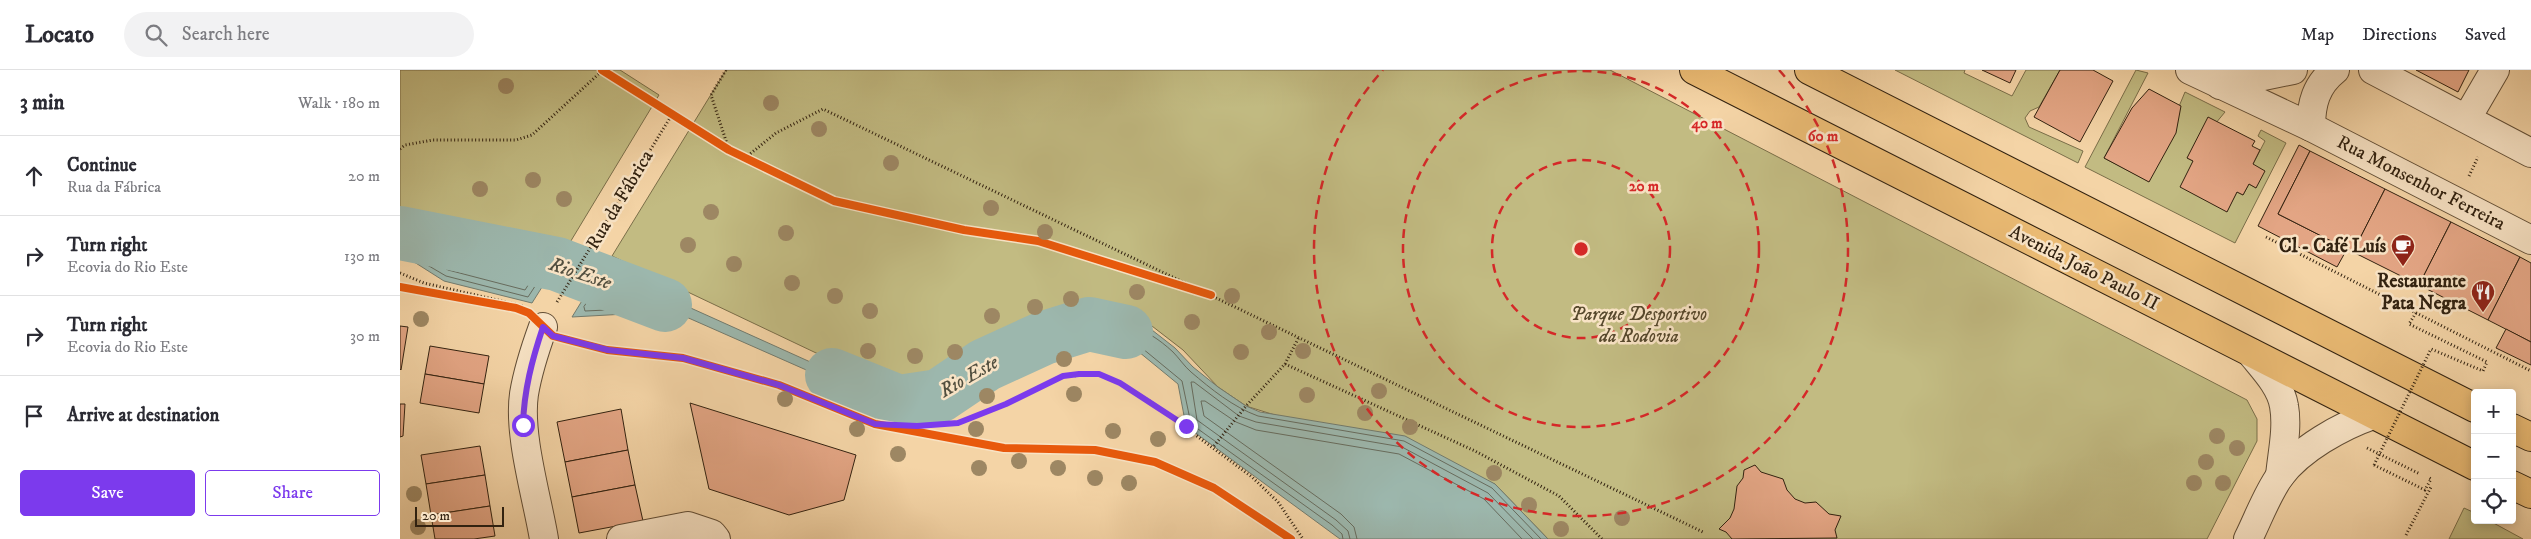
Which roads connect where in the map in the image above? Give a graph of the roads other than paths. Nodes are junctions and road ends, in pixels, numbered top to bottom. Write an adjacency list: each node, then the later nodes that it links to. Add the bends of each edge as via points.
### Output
1 (1694, 70): 14 (main road, Avenida João Paulo II)
2 (1809, 70): 15 (main road)
3 (2190, 70): 8 (street, Rua Monsenhor Ferreira)
4 (2293, 70): 8 (street)
5 (2335, 70): 10 (street, via 2316,91)
6 (2373, 70): 9 (street)
7 (2495, 70): 9 (street)
8 (2220, 85): 10 (street, Rua Monsenhor Ferreira)
9 (2467, 118): 11 (street)
10 (2311, 127): 12 (street, Rua Monsenhor Ferreira)
11 (2531, 153)
12 (2531, 240)
13 (544, 313): 23 (street, via 524,395 523,425)
14 (2251, 353): 16 (main road, Avenida João Paulo II); 20 (street, via 2271,379 2284,404)
15 (2471, 406)
16 (2373, 415): 19 (main road, Avenida João Paulo II); 20 (street, via 2352,422 2315,444)
17 (2516, 430): 18 (main road)
18 (2531, 437)
19 (2471, 464)
20 (2280, 476): 26 (street)
21 (2516, 487): 22 (main road)
22 (2531, 494)
23 (544, 539)
24 (621, 539): 25 (street, via 688,526 712,534)
25 (716, 539)
26 (2248, 539)

